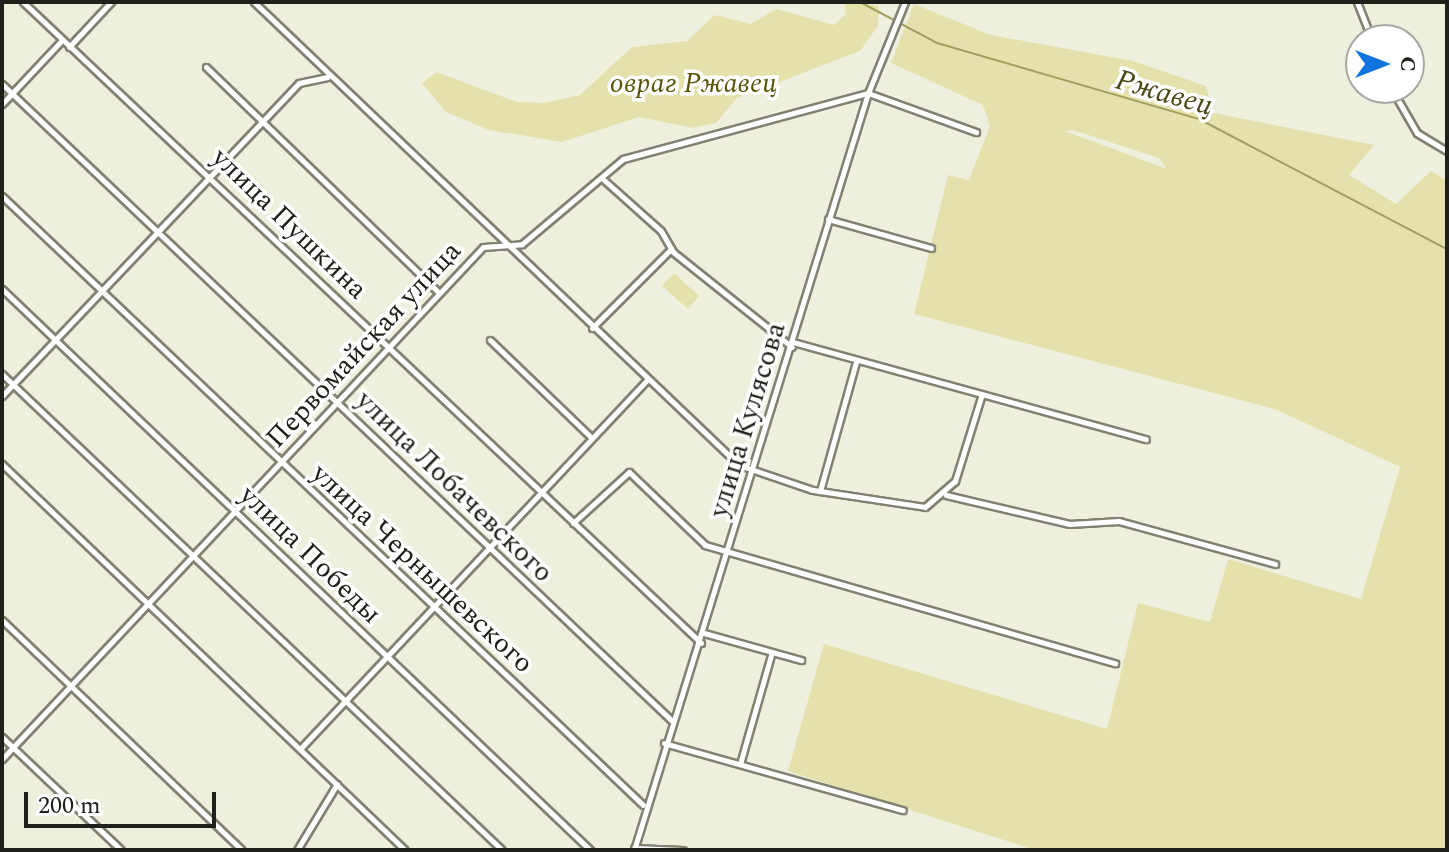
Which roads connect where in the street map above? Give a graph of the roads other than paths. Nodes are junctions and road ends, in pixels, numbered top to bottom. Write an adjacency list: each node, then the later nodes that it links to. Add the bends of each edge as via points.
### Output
1 (23, 2): 7 (street, улица Пушкина)
2 (111, 2): 8 (street)
3 (254, 2): 10 (street)
4 (905, 2): 12 (street, улица Кулясова)
5 (1357, 2): 6 (street)
6 (1366, 24)
7 (62, 40): 8 (street, улица Пушкина); 13 (street)
8 (69, 47): 19 (street, улица Пушкина)
9 (206, 67): 16 (street)
10 (332, 79): 16 (street, via 304,79); 24 (street)
11 (2, 84): 13 (street, улица Лобачевского)
12 (868, 93): 17 (street); 20 (street, Первомайская улица, via 623,159); 22 (street, улица Кулясова)
13 (12, 94): 14 (street); 23 (street, улица Лобачевского)
14 (2, 104)
15 (1398, 104): 18 (street, via 1426,143)
16 (263, 122): 19 (street); 29 (street)
17 (976, 132)
18 (1447, 151)
19 (211, 178): 23 (street); 34 (street, улица Пушкина)
20 (604, 180): 24 (street, Первомайская улица, via 522,244); 26 (street)
21 (2, 196): 28 (street, улица Чернышевского)
22 (828, 219): 25 (street); 33 (street, улица Кулясова)
23 (158, 233): 28 (street); 41 (street, улица Лобачевского)
24 (504, 245): 29 (street, Первомайская улица, via 483,247); 30 (street)
25 (931, 248)
26 (671, 249): 30 (street); 33 (street)
27 (2, 289): 32 (street, улица Победы)
28 (103, 291): 32 (street); 44 (street, улица Чернышевского)
29 (439, 293): 34 (street, Первомайская улица)
30 (592, 328): 37 (street)
31 (490, 340): 42 (street)
32 (56, 341): 38 (street); 50 (street, улица Победы)
33 (792, 344): 35 (street); 46 (street, улица Кулясова)
34 (390, 348): 41 (street, Первомайская улица); 48 (street, улица Пушкина)
35 (856, 362): 39 (street); 47 (street)
36 (2, 374): 38 (street)
37 (647, 380): 42 (street); 46 (street)
38 (13, 385): 40 (street); 54 (street)
39 (982, 394): 43 (street); 49 (street)
40 (2, 396)
41 (338, 404): 44 (street, Первомайская улица); 52 (street, улица Лобачевского)
42 (592, 438): 48 (street)
43 (1146, 439)
44 (281, 463): 50 (street, Первомайская улица); 57 (street, улица Чернышевского)
45 (2, 464): 56 (street)
46 (752, 470): 47 (street); 53 (street, улица Кулясова)
47 (820, 491): 49 (street, via 925,507)
48 (541, 492): 51 (street, улица Пушкина); 52 (street)
49 (946, 495): 55 (street, via 1070,524 1119,521)
50 (235, 511): 54 (street, Первомайская улица); 62 (street, улица Победы)
51 (573, 523): 53 (street, via 629,472 705,545); 60 (street, улица Пушкина)
52 (488, 548): 57 (street); 67 (street, улица Лобачевского)
53 (728, 554): 59 (street, улица Кулясова); 64 (street)
54 (194, 555): 56 (street, Первомайская улица); 66 (street)
55 (1275, 564)
56 (146, 599): 65 (street, Первомайская улица); 71 (street)
57 (432, 606): 62 (street); 75 (street, улица Чернышевского)
58 (2, 620): 65 (street)
59 (704, 633): 60 (street, улица Кулясова); 61 (street)
60 (701, 643): 67 (street, улица Кулясова)
61 (772, 652): 63 (street); 73 (street)
62 (386, 655): 66 (street); 83 (street, улица Победы)
63 (801, 660)
64 (1115, 663)
65 (69, 683): 70 (street, Первомайская улица); 79 (street)
66 (346, 700): 71 (street); 82 (street)
67 (671, 720): 69 (street, улица Кулясова)
68 (2, 737): 70 (street)
69 (664, 743): 73 (street); 75 (street, улица Кулясова)
70 (13, 748): 72 (street, Первомайская улица); 78 (street)
71 (300, 749): 74 (street)
72 (2, 759)
73 (740, 764): 76 (street)
74 (337, 784): 80 (street); 81 (street)
75 (643, 805): 77 (street, улица Кулясова)
76 (903, 810)
77 (634, 849): 84 (street)
78 (121, 850)
79 (242, 850)
80 (297, 850)
81 (405, 850)
82 (502, 850)
83 (590, 850)
84 (683, 850)

